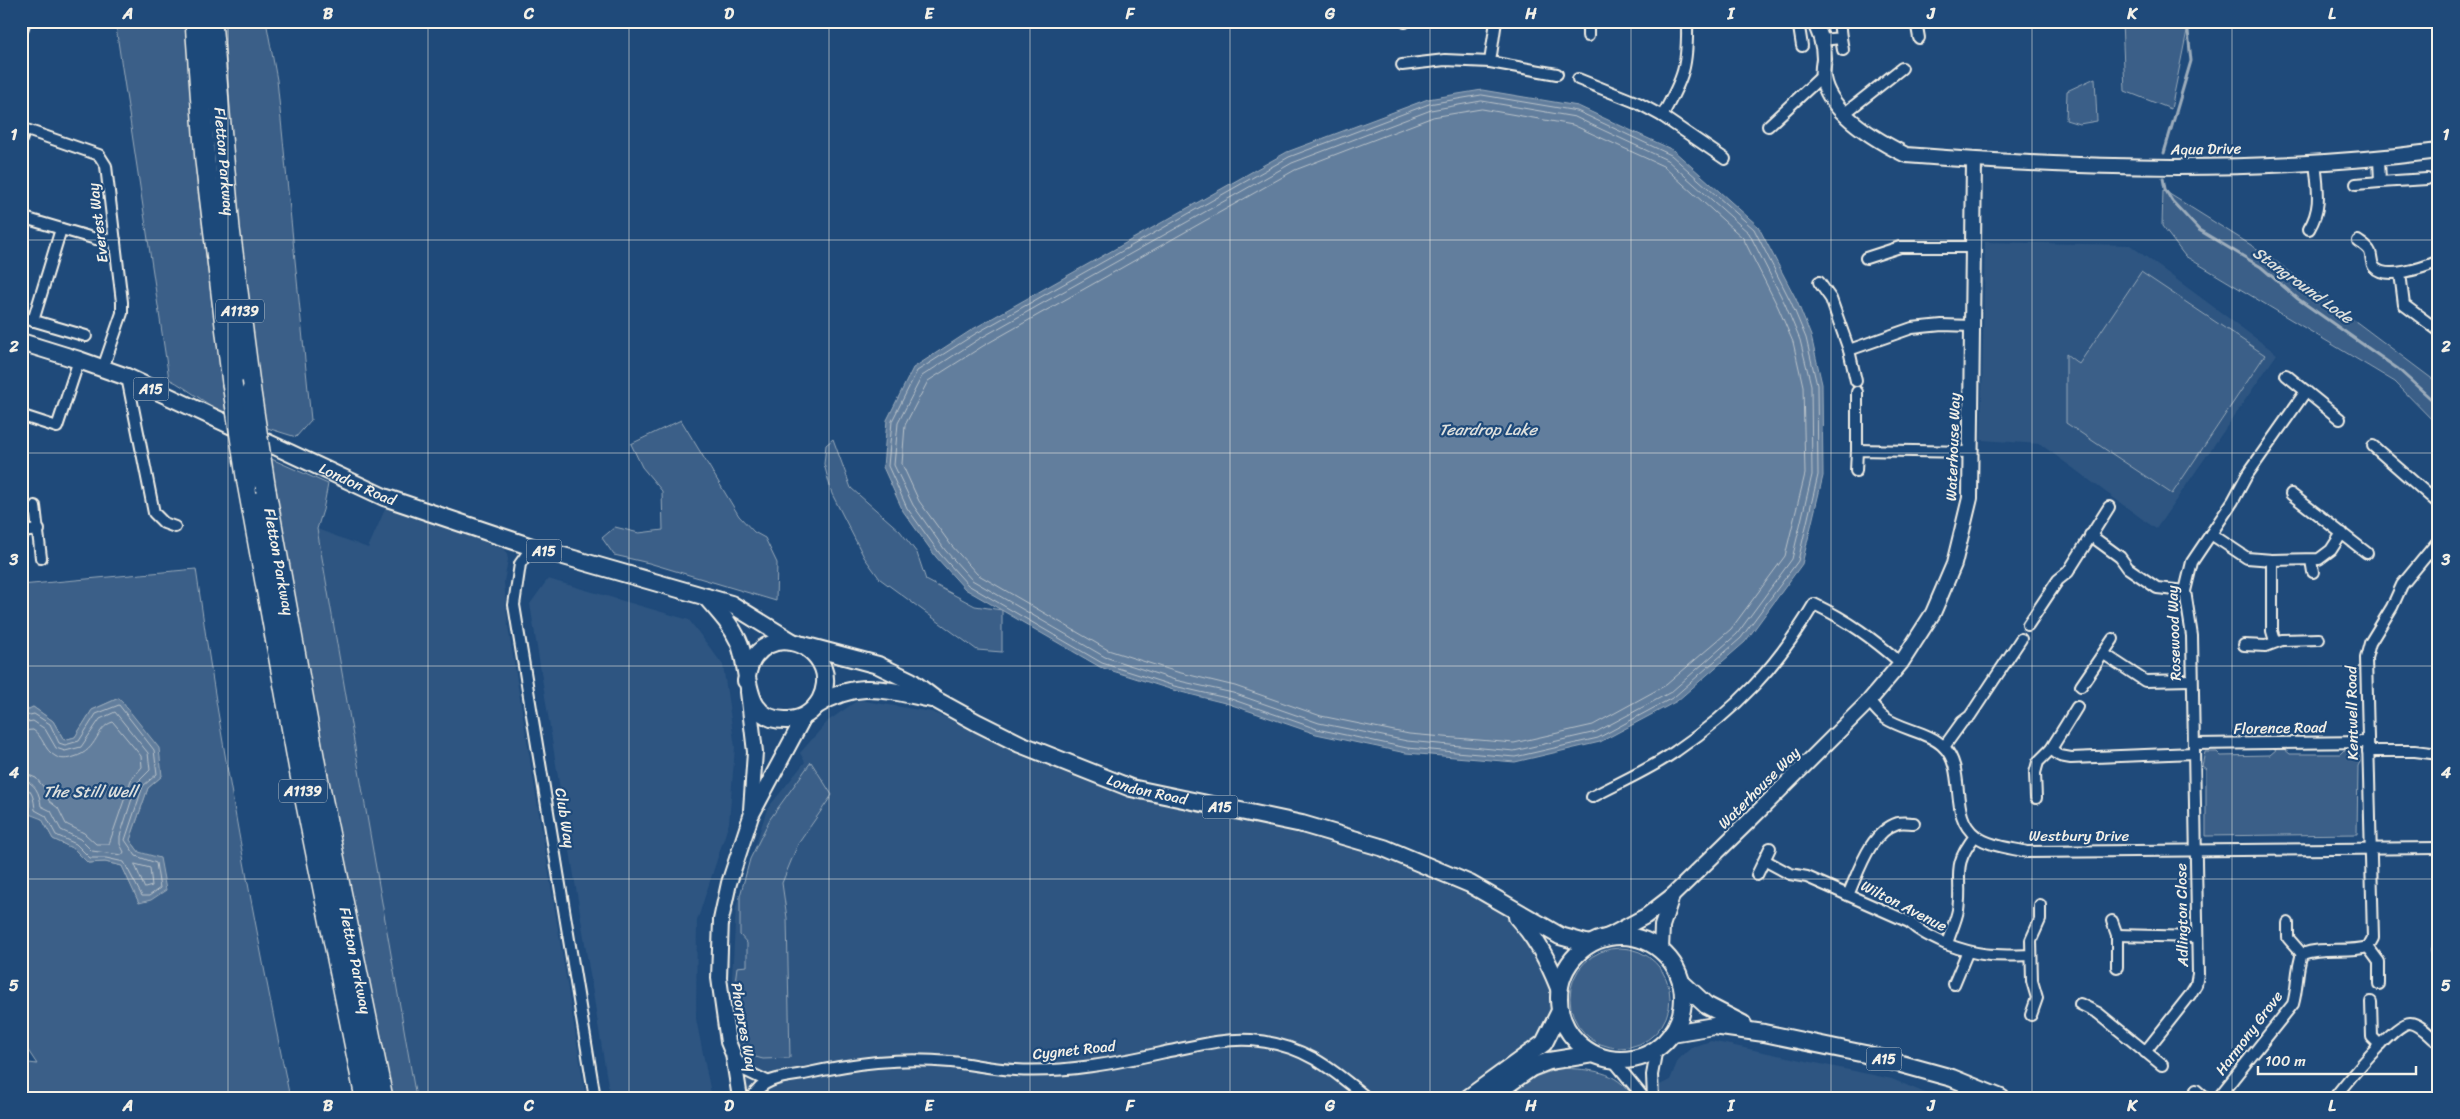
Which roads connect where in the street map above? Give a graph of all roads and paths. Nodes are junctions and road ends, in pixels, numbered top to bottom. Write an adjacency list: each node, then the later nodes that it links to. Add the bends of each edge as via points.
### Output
1 (25, 21): 11 (street)
2 (195, 21): 38 (highway, Fletton Parkway / A1139, via 205,161)
3 (212, 21): 38 (highway, Fletton Parkway / A1139, via 224,169)
4 (1496, 21): 18 (street)
5 (1588, 21): 12 (street)
6 (1687, 21): 25 (street, via 1685,72)
7 (1798, 21): 16 (street)
8 (1814, 21): 15 (street)
9 (1839, 21): 13 (street)
10 (1916, 21): 14 (street)
11 (21, 33)
12 (1588, 36)
13 (1841, 38): 15 (street); 17 (street)
14 (1919, 38)
15 (1822, 40): 22 (street)
16 (1802, 46)
17 (1843, 50)
18 (1490, 62): 19 (street, via 1445,60); 21 (street)
19 (1402, 65)
20 (1902, 68): 24 (street)
21 (1557, 74)
22 (1822, 76): 24 (street, Aqua Drive); 26 (street)
23 (1578, 79): 25 (street)
24 (1845, 113): 32 (street, Aqua Drive, via 1877,141 1906,155)
25 (1662, 116): 30 (street)
26 (1768, 126)
27 (23, 128): 28 (street); 41 (street, Everest Way, via 99,155 106,166)
28 (21, 140)
29 (2439, 151): 31 (street, Aqua Drive)
30 (1725, 159)
31 (2380, 159): 33 (street, Aqua Drive); 35 (street)
32 (1974, 160): 33 (street, Aqua Drive, via 2200,167); 43 (street, Waterhouse Way)
33 (2315, 161): 40 (street, via 2319,206)
34 (2427, 179): 35 (street)
35 (2380, 182): 36 (street)
36 (2356, 184)
37 (21, 217): 39 (street)
38 (221, 227): 158 (highway, Fletton Parkway / A1139, bridge, via 232,384 247,483 298,770); 159 (highway, Fletton Parkway / A1139, bridge, via 316,767)
39 (61, 228): 41 (street, via 96,239); 49 (street)
40 (2309, 229)
41 (115, 240): 56 (street, Everest Way, via 122,313)
42 (2358, 241): 46 (street, via 2369,250 2373,266 2379,272)
43 (1973, 247): 44 (street, via 1900,247); 50 (street, Waterhouse Way)
44 (1866, 258)
45 (2439, 260): 46 (street)
46 (2400, 273): 51 (street, via 2404,305)
47 (1820, 282): 54 (street, via 1831,299)
48 (21, 317): 49 (street)
49 (33, 321): 52 (street)
50 (1972, 326): 54 (street, via 1942,324 1912,328); 66 (street, Waterhouse Way)
51 (2439, 332)
52 (86, 336)
53 (23, 344): 55 (main road, London Road / A15)
54 (1849, 350): 59 (street)
55 (79, 360): 56 (main road, London Road / A15); 62 (street, via 57,428)
56 (103, 368): 58 (main road, London Road / A15)
57 (2286, 375): 60 (street)
58 (127, 377): 72 (street, via 154,513 164,523); 79 (main road, London Road / A15, via 384,497)
59 (1856, 381)
60 (2306, 391): 63 (street); 75 (street, Rosewood Way, via 2247,475)
61 (1857, 392): 65 (street)
62 (23, 416)
63 (2340, 419)
64 (2373, 446): 69 (street)
65 (1857, 450): 66 (street); 67 (street)
66 (1970, 452): 95 (street, Waterhouse Way, via 1970,498 1954,564 1933,613)
67 (1856, 471)
68 (2291, 494): 76 (street)
69 (2439, 504)
70 (35, 506): 73 (street)
71 (2109, 507): 77 (street)
72 (175, 527)
73 (39, 530): 74 (street); 81 (street)
74 (21, 532)
75 (2211, 534): 82 (street, via 2247,558); 85 (street, Rosewood Way, via 2192,562)
76 (2342, 534): 80 (street); 83 (street, via 2326,555)
77 (2090, 535): 85 (street, via 2157,588); 87 (street, via 2068,572 2058,580)
78 (2439, 540): 104 (street, Kentwell Road, via 2402,584 2370,643 2365,665)
79 (532, 547): 86 (main road, London Road / A15); 160 (street, Club Way, via 520,564 514,605)
80 (2367, 553)
81 (41, 558)
82 (2272, 560): 83 (street); 91 (street, via 2272,631)
83 (2311, 560): 84 (street)
84 (2313, 572)
85 (2186, 591): 96 (street, Rosewood Way, via 2192,636)
86 (706, 596): 92 (main road, London Road / A15, via 731,604); 97 (main road, via 738,639)
87 (2028, 625)
88 (2021, 639): 103 (street, via 1992,692 1962,722)
89 (2113, 639): 94 (street)
90 (2319, 639): 91 (street)
91 (2275, 642): 93 (street, via 2266,646)
92 (797, 643): 97 (main road, A15, via 778,642 760,651 749,667); 99 (main road, London Road / A15, via 878,665 911,681); 102 (main road, A15, via 813,651 825,673 825,684)
93 (2244, 645)
94 (2104, 654): 96 (street, via 2145,681); 98 (street)
95 (1901, 663): 100 (street, Waterhouse Way); 108 (street, via 1845,619 1814,604 1778,661 1723,716 1675,752)
96 (2192, 680): 106 (street, Rosewood Way)
97 (747, 686): 102 (main road, A15, via 757,707 771,717 783,720); 110 (street, Phorpres Way, via 755,752)
98 (2081, 686)
99 (936, 700): 102 (main road, London Road / A15, via 868,688 840,693); 122 (main road, London Road / A15, via 1020,744 1131,788 1302,824 1384,848 1470,884)
100 (1869, 702): 103 (street, via 1885,718); 120 (street, Waterhouse Way)
101 (2077, 707): 105 (street)
102 (811, 710): 110 (street, Phorpres Way)
103 (1944, 747): 112 (street, via 1956,768 1961,811)
104 (2368, 747): 106 (street, Florence Road); 107 (street, Florence Road); 114 (street, Kentwell Road)
105 (2051, 748): 106 (street, Florence Road, via 2060,756 2070,758); 109 (street, via 2038,762)
106 (2194, 748): 116 (street, Rosewood Way)
107 (2439, 754)
108 (1598, 797)
109 (2036, 798)
110 (751, 816): 148 (street, Phorpres Way, via 729,883 722,920 719,978)
111 (1914, 823): 119 (street, via 1898,824 1878,837 1862,854)
112 (1975, 836): 116 (street, Westbury Drive, via 2027,852); 129 (street, Wilton Avenue, via 1964,850 1957,868 1958,910)
113 (1770, 848): 117 (street)
114 (2369, 848): 115 (street, Westbury Drive); 116 (street, Westbury Drive); 130 (street, via 2373,938)
115 (2439, 848)
116 (2196, 850): 127 (street, Adlington Close)
117 (1766, 861): 118 (street); 119 (street, Wilton Avenue, via 1790,874 1807,877)
118 (1757, 875)
119 (1848, 895): 129 (street, Wilton Avenue, via 1910,922 1922,935)
120 (1672, 896): 126 (street, Waterhouse Way, via 1646,916); 131 (street, Waterhouse Way, via 1662,926)
121 (2040, 905): 134 (street, via 2040,920 2031,940)
122 (1507, 906): 128 (main road, London Road / A15, via 1560,936); 139 (main road, London Road / A15, via 1545,954)
123 (2112, 921): 125 (street)
124 (2288, 923): 133 (street, via 2288,938)
125 (2117, 935): 127 (street); 135 (street)
126 (1607, 936): 128 (main road); 131 (main road, via 1626,935 1645,940)
127 (2196, 937): 150 (street, Adlington Close, via 2196,985)
128 (1589, 944): 139 (main road, via 1564,970)
129 (1946, 944): 132 (street, Wilton Avenue)
130 (2368, 947): 133 (street, via 2356,951 2310,951); 138 (street, via 2379,962)
131 (1661, 950): 136 (main road, via 1674,964)
132 (1967, 953): 134 (street, Wilton Avenue); 137 (street)
133 (2302, 954): 171 (street, Harmony Grove, via 2293,1004)
134 (2031, 955): 143 (street, via 2032,981 2037,998)
135 (2118, 967)
136 (1681, 982): 144 (main road, via 1683,1000 1680,1017); 145 (main road, A15, via 1706,1005)
137 (1954, 984)
138 (2379, 984)
139 (1559, 988): 142 (main road)
140 (2371, 1002): 147 (street, via 2372,1037)
141 (2080, 1004): 150 (street, via 2098,1013)
142 (1560, 1011): 151 (main road, via 1566,1028 1578,1043); 165 (main road, via 1544,1043)
143 (2031, 1015)
144 (1672, 1033): 145 (main road, A15, via 1714,1026); 149 (main road)
145 (1764, 1033): 156 (main road, A15, via 1866,1054)
146 (2435, 1040): 147 (street, via 2412,1023 2404,1024)
147 (2380, 1045): 157 (street)
148 (731, 1048): 154 (street, via 744,1070); 161 (street, via 728,1064); 162 (street, Phorpres Way)
149 (1657, 1048): 152 (main road, via 1644,1056); 168 (street, via 1652,1075)
150 (2145, 1052): 153 (street)
151 (1594, 1054): 152 (main road); 166 (main road, via 1549,1061 1531,1068)
152 (1614, 1060): 167 (street)
153 (2162, 1065)
154 (767, 1081): 163 (street); 164 (street, Cygnet Road, via 860,1062 908,1060 1015,1070 1066,1069 1211,1042 1250,1040 1303,1052 1330,1066)
155 (2196, 1090): 170 (street)
156 (1966, 1091): 169 (main road, A15)
157 (2338, 1096)
158 (365, 1098)
159 (384, 1098)
160 (595, 1098)
161 (734, 1098)
162 (740, 1098)
163 (752, 1098)
164 (1367, 1098)
165 (1468, 1098)
166 (1489, 1098)
167 (1644, 1098)
168 (1653, 1098)
169 (2001, 1098)
170 (2205, 1098)
171 (2218, 1098)

